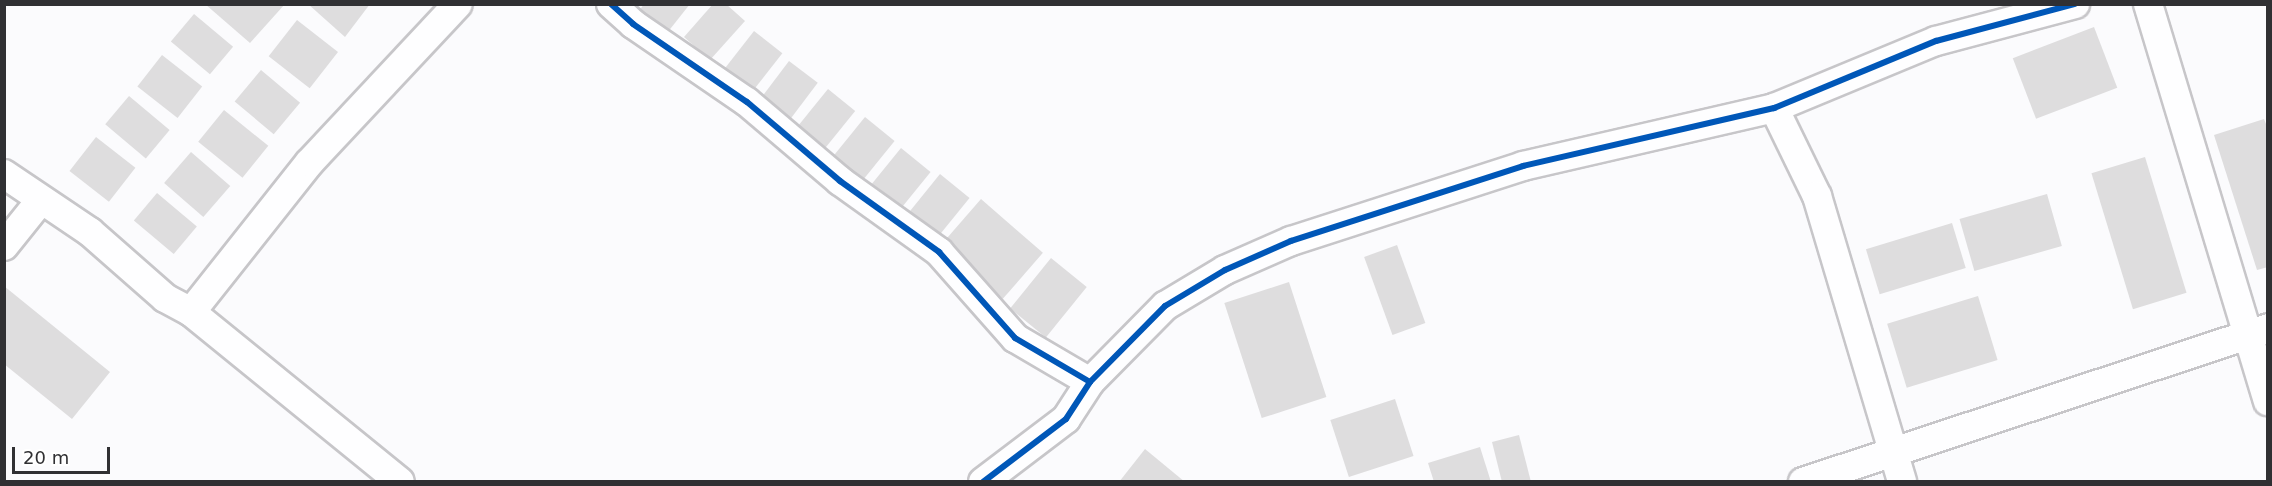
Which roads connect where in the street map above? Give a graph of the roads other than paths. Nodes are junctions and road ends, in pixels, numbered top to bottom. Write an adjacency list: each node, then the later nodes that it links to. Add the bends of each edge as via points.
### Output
1 (458, 4): 9 (street, via 310,162)
2 (611, 4): 11 (street, via 633,24 747,102 840,181 939,252 1015,338)
3 (2075, 4): 5 (street, via 1936,41)
4 (2148, 4): 10 (street, via 2158,49)
5 (1774, 108): 11 (street, via 1523,166 1291,241 1225,270 1166,306); 13 (street, via 1817,196)
6 (4, 174): 7 (street)
7 (40, 201): 8 (street); 9 (street, via 90,232 165,298)
8 (4, 246)
9 (191, 312): 14 (street)
10 (2259, 331): 12 (street); 13 (street)
11 (1090, 382): 15 (street, via 1065,418)
12 (2268, 400)
13 (1892, 453): 16 (street); 17 (street)
14 (400, 482)
15 (983, 482)
16 (1803, 482)
17 (1902, 482)

